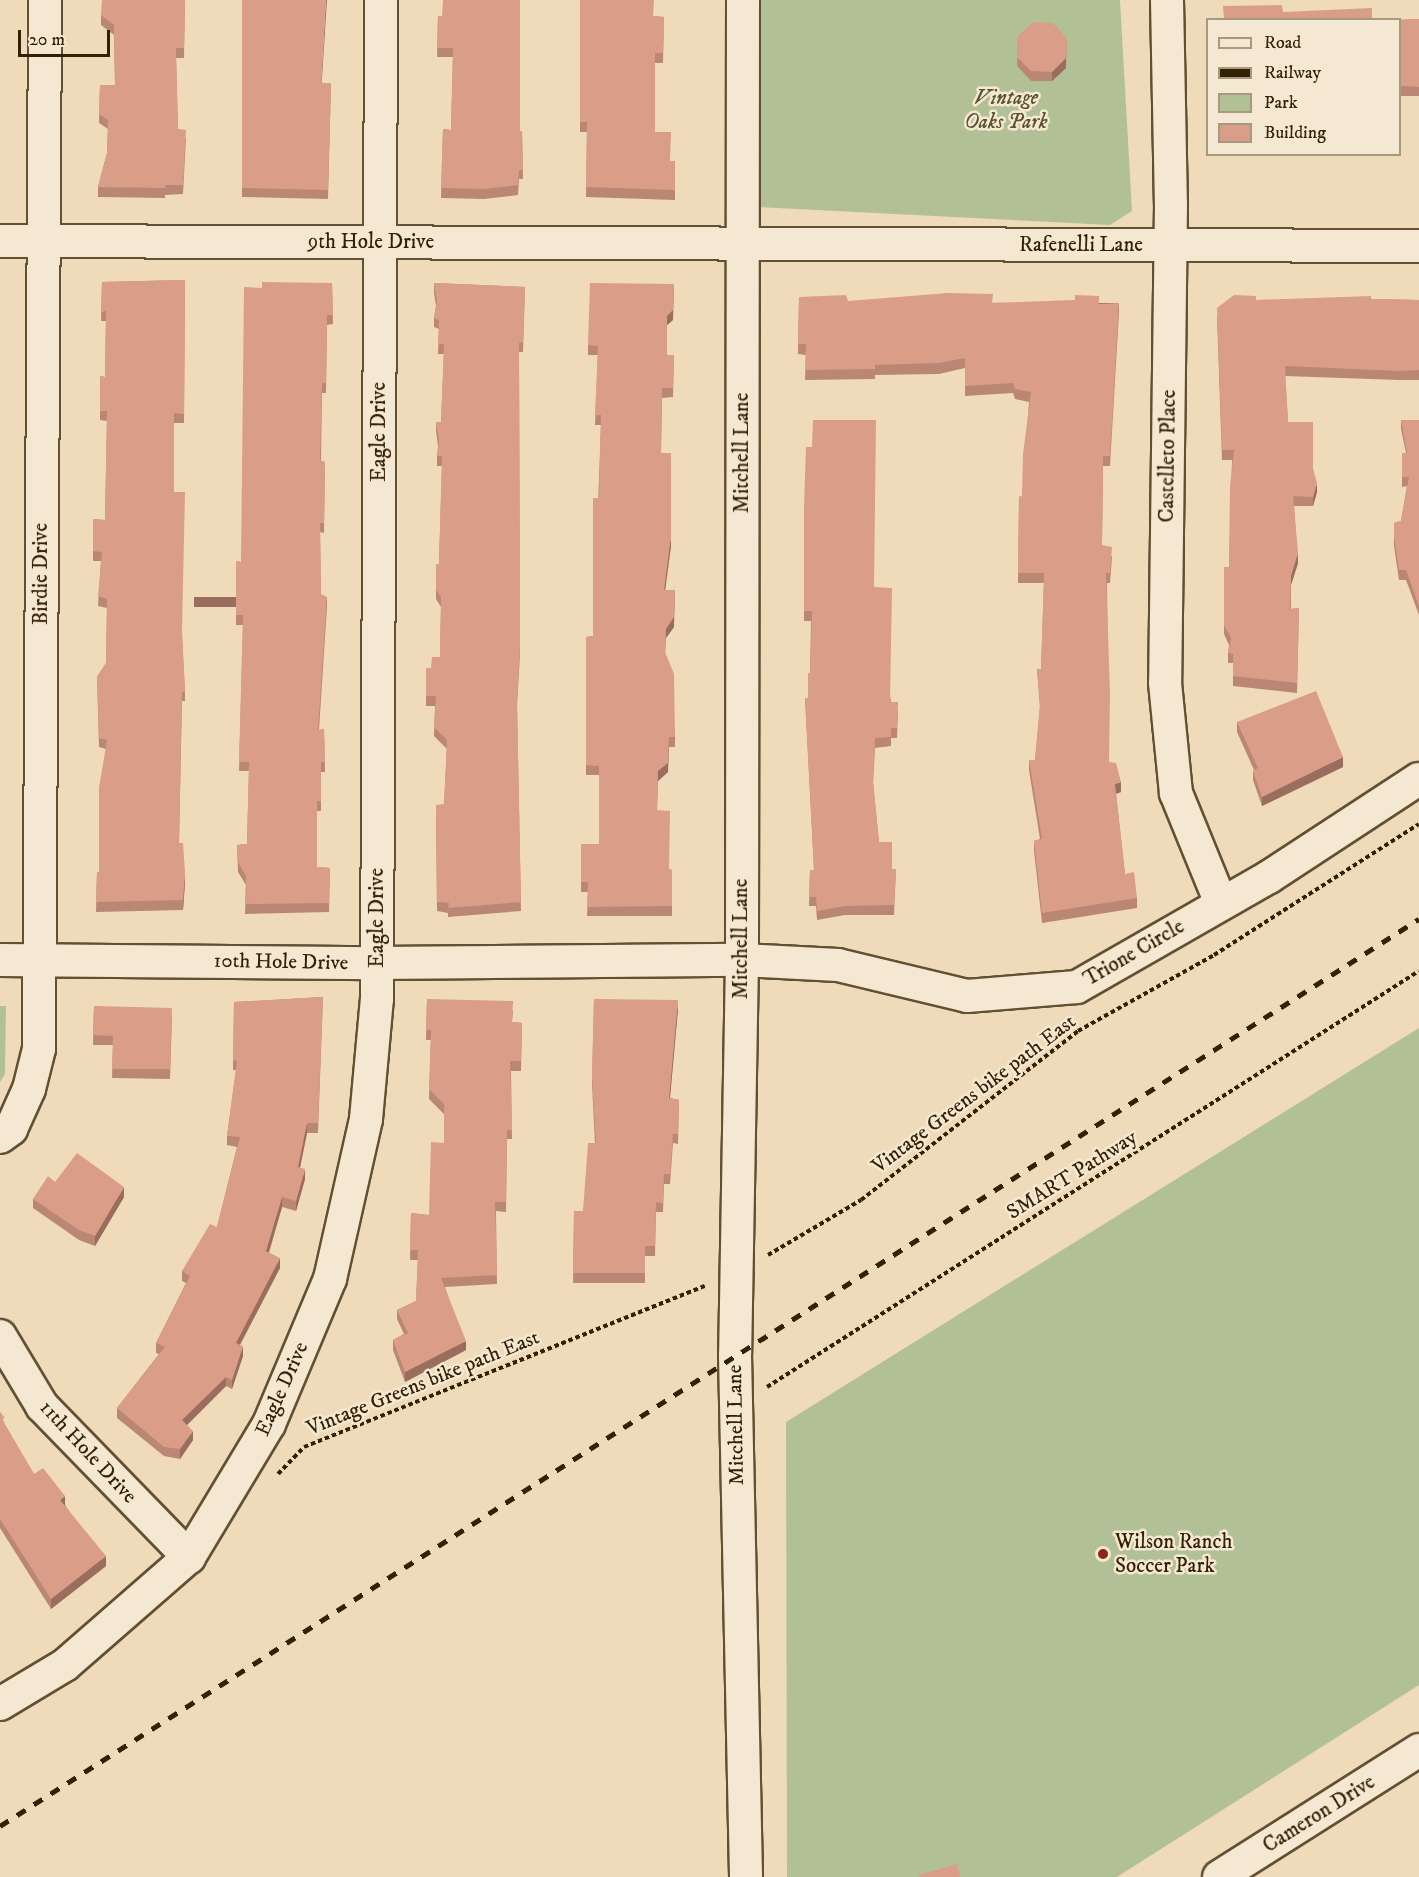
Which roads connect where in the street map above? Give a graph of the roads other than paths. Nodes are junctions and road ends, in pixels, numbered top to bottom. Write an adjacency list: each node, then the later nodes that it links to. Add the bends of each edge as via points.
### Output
1 (45, 0): 6 (street, Birdie Drive)
2 (381, 0): 7 (street, Eagle Drive)
3 (743, 0): 8 (street, Mitchell Lane)
4 (1167, 0): 9 (street, Castelleto Place)
5 (0, 242): 6 (street, 9th Hole Drive)
6 (44, 242): 7 (street, 9th Hole Drive); 14 (street, Birdie Drive)
7 (380, 242): 8 (street, 9th Hole Drive); 16 (street, Eagle Drive)
8 (742, 243): 9 (street, Rafenelli Lane); 15 (street, Mitchell Lane)
9 (1170, 245): 10 (street, Rafenelli Lane); 12 (street, Castelleto Place, via 1165,683 1176,793)
10 (1419, 246)
11 (1419, 779): 12 (street, Trione Circle, via 1269,877)
12 (1221, 903): 15 (street, Trione Circle, via 1077,987 967,996 838,965)
13 (0, 960): 14 (street, 10th Hole Drive)
14 (39, 960): 16 (street, 10th Hole Drive); 17 (street, Birdie Drive, via 39,1049 29,1089 11,1129)
15 (742, 960): 16 (street, 10th Hole Drive); 23 (street, Mitchell Lane, via 736,1387)
16 (377, 963): 19 (street, Eagle Drive, via 366,1119 330,1279 269,1424)
17 (0, 1137)
18 (0, 1336): 19 (street, 11th Hole Drive, via 42,1406)
19 (189, 1557): 20 (street, Eagle Drive, via 65,1665)
20 (0, 1704)
21 (1419, 1750): 22 (street, Cameron Drive)
22 (1221, 1876)
23 (746, 1877)

